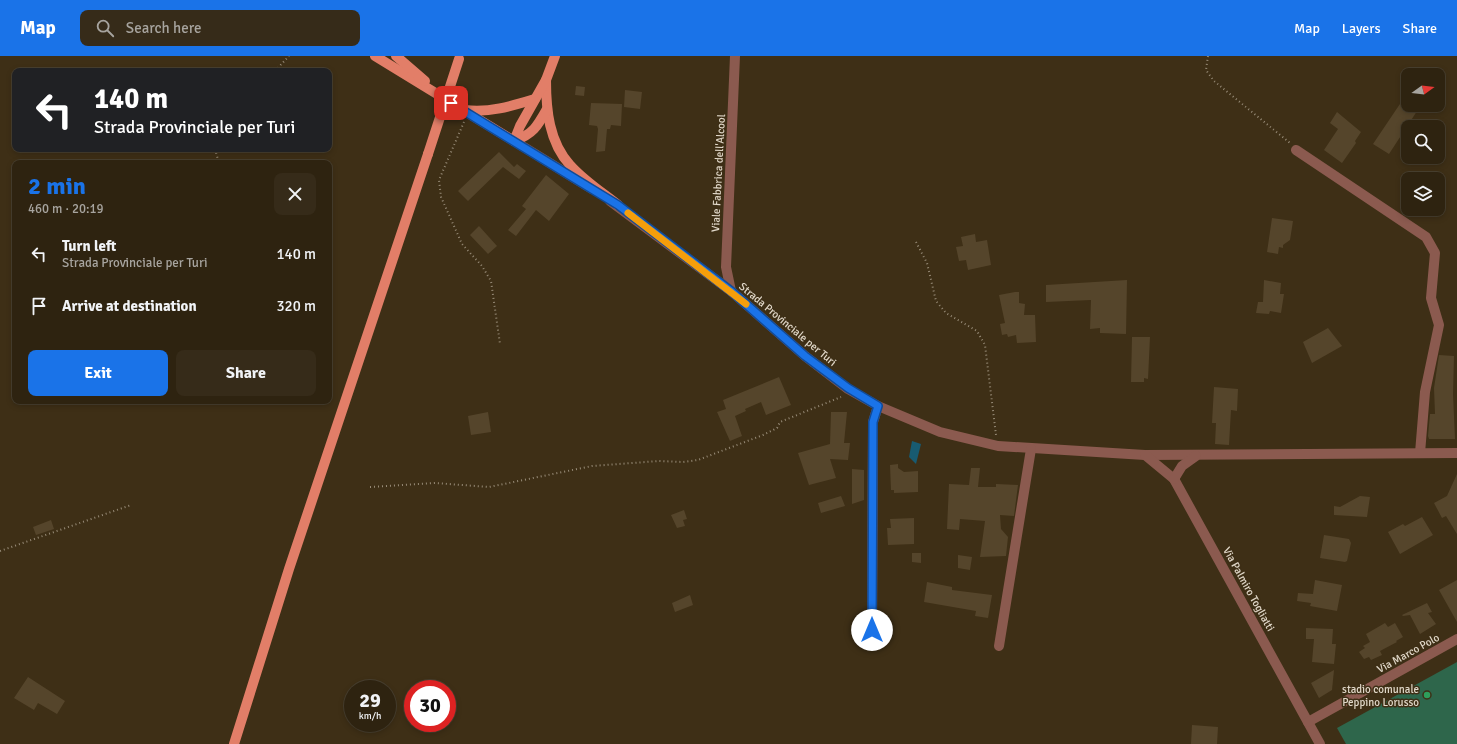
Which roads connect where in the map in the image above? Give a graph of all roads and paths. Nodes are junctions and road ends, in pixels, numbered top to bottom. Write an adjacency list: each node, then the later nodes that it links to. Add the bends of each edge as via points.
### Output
1 (289, 56): 8 (path)
2 (375, 56): 11 (main road, Strada Provinciale per Turi)
3 (396, 56): 11 (main road)
4 (555, 56): 9 (main road)
5 (735, 56): 18 (street, Viale Fabbrica dell'Alcool, via 726,267)
6 (1208, 56): 15 (path, via 1206,70 1214,81 1292,144)
7 (460, 58): 36 (main road, bridge, via 289,569)
8 (278, 68)
9 (546, 80): 10 (main road); 12 (main road)
10 (535, 98): 13 (main road, via 510,107 483,112); 14 (main road)
11 (451, 103): 13 (main road, Strada Provinciale per Turi)
12 (547, 109): 14 (main road, via 534,131); 16 (main road, via 556,143 570,165)
13 (465, 111): 14 (main road, Strada Provinciale per Turi); 19 (path, via 439,180 441,197 462,244 491,280)
14 (514, 142): 16 (street, Strada Provinciale per Turi)
15 (1296, 150): 24 (street, via 1426,237 1435,253 1431,298 1439,325 1425,392)
16 (618, 205): 18 (street, Strada Provinciale per Turi)
17 (916, 242): 22 (path, via 927,263 936,301 946,313 977,331 985,345)
18 (731, 291): 20 (street, Strada Provinciale per Turi, via 805,356)
19 (500, 344)
20 (848, 388): 21 (street, Strada Provinciale per Turi); 29 (path, via 840,397 780,422 777,428 763,435 698,460 592,466 489,487 435,483)
21 (878, 406): 22 (street, Strada Provinciale per Turi, via 940,432); 32 (street, via 873,422)
22 (998, 446): 23 (street, Strada Provinciale per Turi)
23 (1031, 449): 26 (street, Strada Provinciale per Turi); 34 (street)
24 (1420, 453): 25 (street, Strada Provinciale per Turi); 27 (street, Strada Provinciale per Turi)
25 (1457, 453)
26 (1145, 455): 27 (street, Strada Provinciale per Turi); 28 (street, Via Palmiro Togliatti)
27 (1196, 456): 28 (street, via 1182,466)
28 (1174, 479): 35 (street, Via Palmiro Togliatti)
29 (370, 488)
30 (131, 505): 31 (path)
31 (0, 551)
32 (872, 630)
33 (1457, 640): 35 (street, Via Marco Polo)
34 (999, 646)
35 (1308, 722): 37 (street, Via Palmiro Togliatti)
36 (234, 744)
37 (1320, 744)

